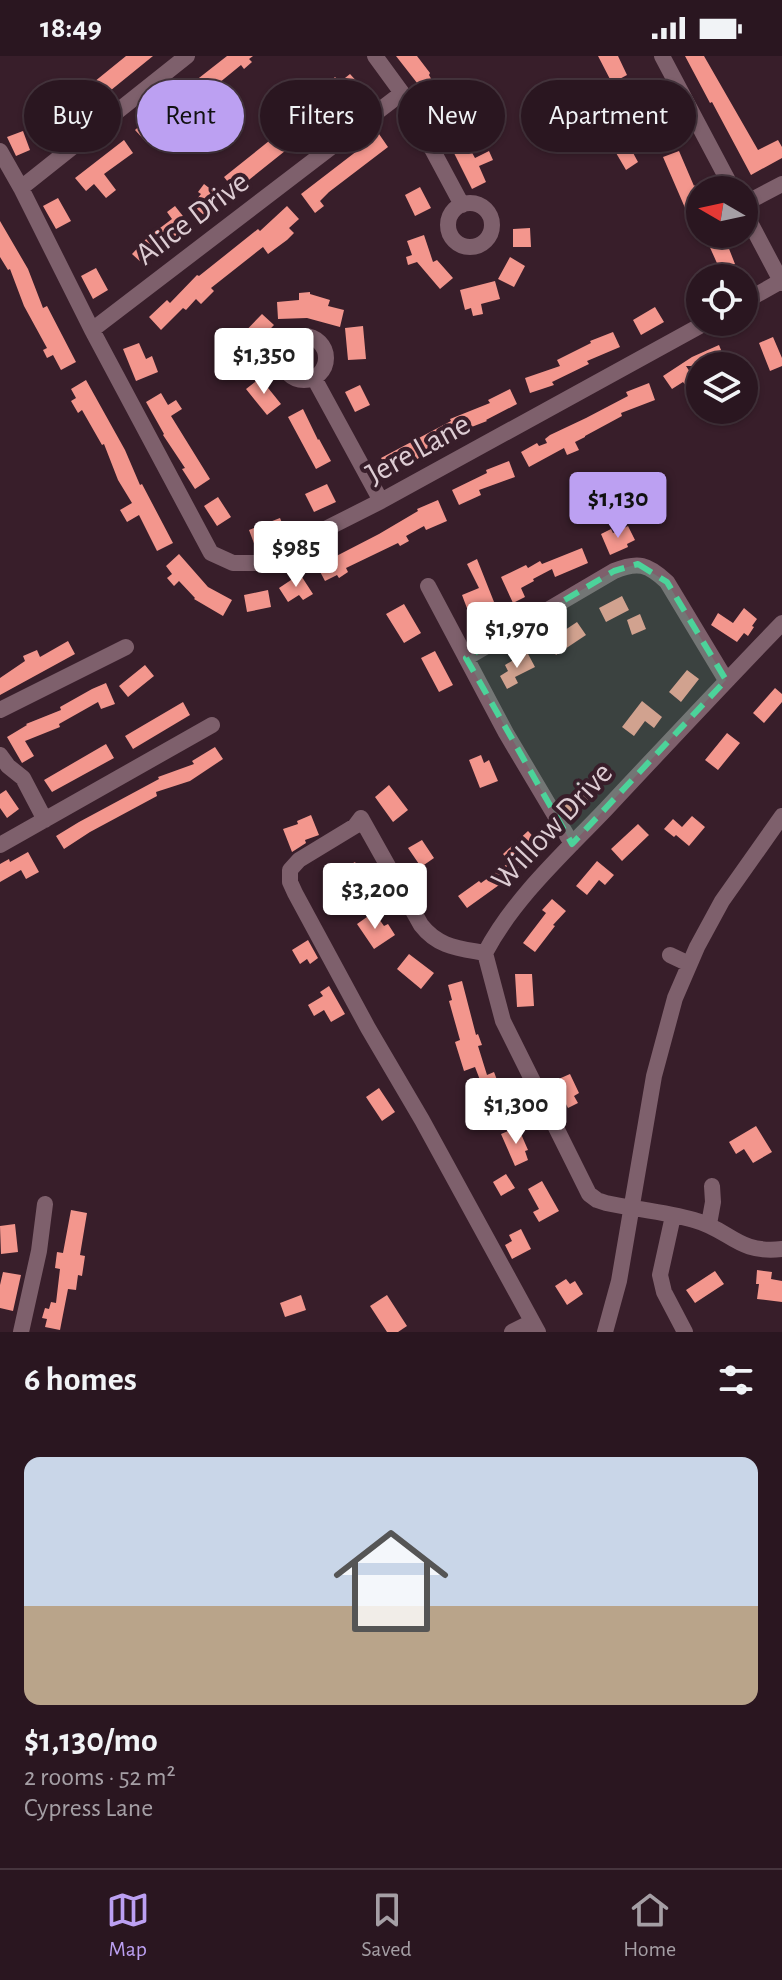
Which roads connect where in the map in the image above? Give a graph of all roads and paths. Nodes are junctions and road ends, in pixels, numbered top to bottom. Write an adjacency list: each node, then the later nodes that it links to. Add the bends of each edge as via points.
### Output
1 (187, 56): 10 (street)
2 (375, 56): 4 (street)
3 (662, 56): 8 (street)
4 (398, 88)
5 (398, 96): 16 (street, Alice Drive)
6 (0, 151): 10 (street, Jere Lane)
7 (434, 152): 12 (street)
8 (726, 176)
9 (782, 184): 11 (street)
10 (21, 188): 16 (street, Jere Lane)
11 (758, 197)
12 (462, 205)
13 (758, 238): 14 (street)
14 (781, 282): 15 (street)
15 (758, 294)
16 (92, 330): 19 (street, Jere Lane, via 211,553 233,563 258,563)
17 (686, 334): 19 (street, Jere Lane)
18 (314, 378): 19 (street)
19 (381, 501)
20 (428, 586): 23 (street)
21 (782, 623): 24 (street, Willow Drive)
22 (126, 647): 25 (street)
23 (466, 658): 24 (street, via 614,571 638,564 667,582); 30 (street)
24 (726, 680): 30 (street, Willow Drive)
25 (0, 710)
26 (212, 725): 28 (street)
27 (0, 755): 28 (street, via 23,778)
28 (45, 820): 31 (street)
29 (780, 821): 34 (street, via 722,901)
30 (572, 844): 32 (street, Willow Drive, via 503,921)
31 (0, 845)
32 (485, 953): 37 (street, via 503,1021 589,1194); 41 (street, via 431,938 361,818 294,864 289,876 295,893)
33 (670, 955): 34 (street)
34 (689, 964): 37 (street, via 659,1056)
35 (712, 1186): 39 (street)
36 (45, 1204): 42 (street)
37 (631, 1208): 38 (street); 44 (street)
38 (673, 1216): 39 (street); 45 (street, via 660,1275)
39 (709, 1224): 40 (street, via 752,1249)
40 (782, 1249)
41 (535, 1327): 43 (street)
42 (21, 1332)
43 (512, 1332)
44 (605, 1332)
45 (685, 1332)

